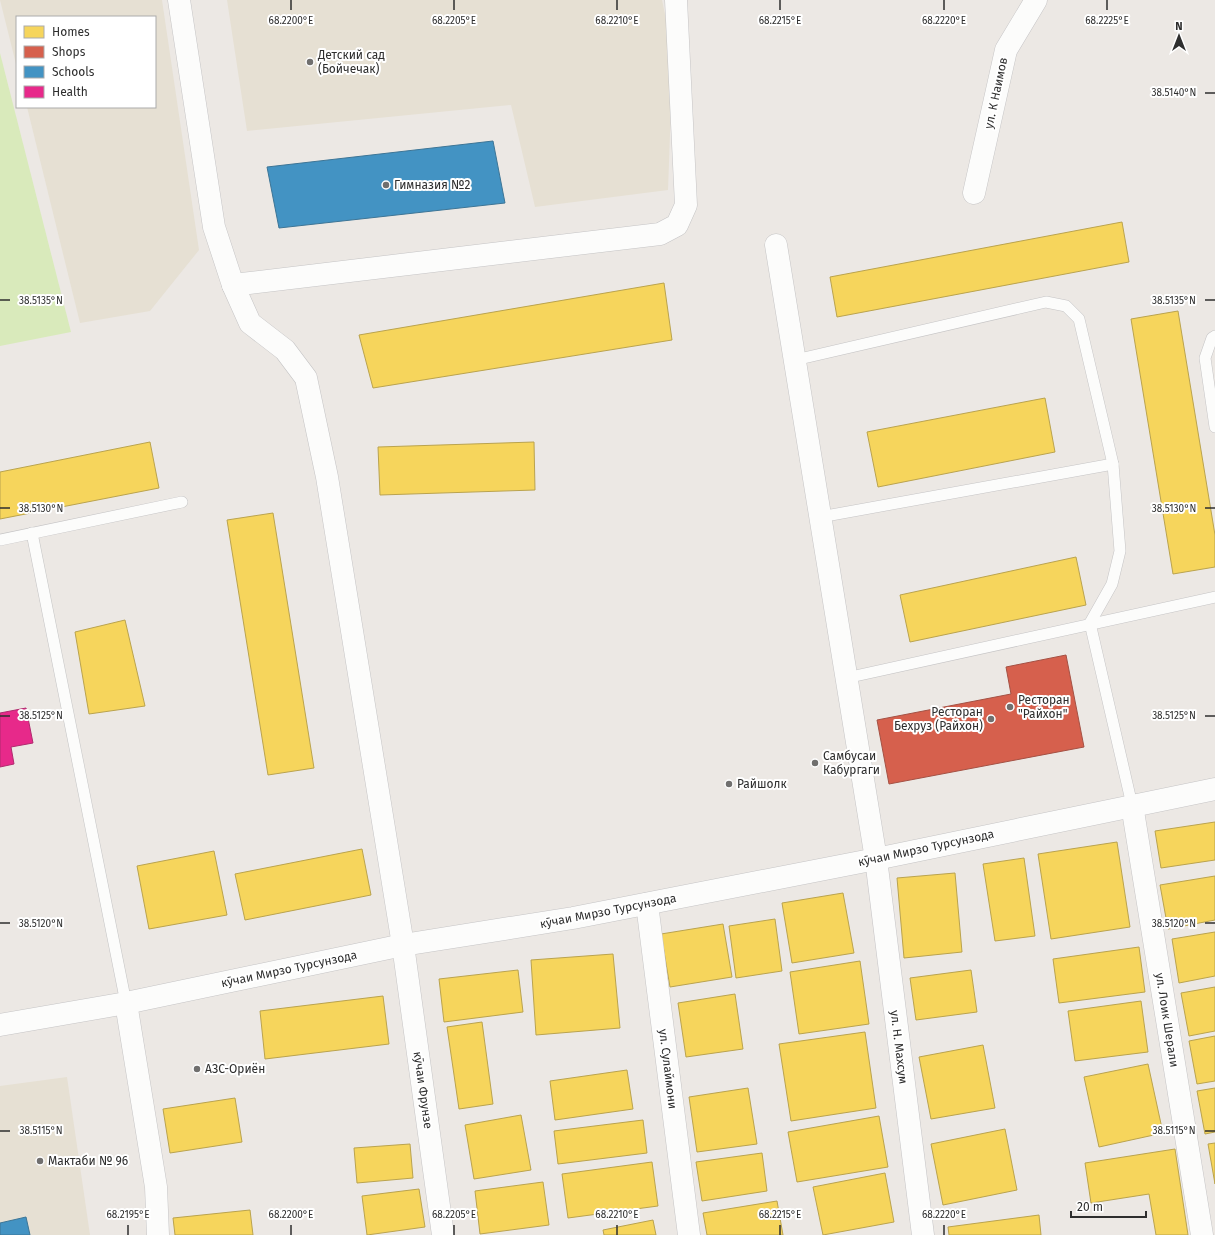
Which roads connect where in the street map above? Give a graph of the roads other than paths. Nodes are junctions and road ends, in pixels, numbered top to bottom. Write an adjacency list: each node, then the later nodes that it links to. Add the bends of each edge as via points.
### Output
1 (179, 0): 6 (street, кӯчаи Фрунзе, via 214,226)
2 (676, 0): 6 (street, via 686,205 677,225 660,234)
3 (1036, 0): 4 (street, ул. К Наимов, via 1006,50)
4 (974, 193)
5 (776, 245): 8 (street, ул. Н. Махсум)
6 (233, 286): 22 (street, кӯчаи Фрунзе, via 250,323 285,350 306,378 327,477)
7 (1215, 336): 9 (lane, via 1205,358)
8 (795, 360): 10 (lane, via 1046,302 1066,306 1079,319); 12 (street, ул. Н. Махсум)
9 (1215, 427)
10 (1113, 464): 12 (lane); 16 (lane, via 1120,551 1112,584)
11 (182, 502): 13 (lane)
12 (820, 517): 17 (street, ул. Н. Махсум)
13 (32, 533): 14 (lane); 23 (lane)
14 (0, 540)
15 (1215, 597): 16 (lane)
16 (1090, 624): 17 (lane); 19 (lane)
17 (846, 678): 20 (street, ул. Н. Махсум)
18 (1215, 789): 19 (street, кӯчаи Мирзо Турсунзода)
19 (1132, 805): 20 (street, кӯчаи Мирзо Турсунзода); 29 (street, ул. Лоик Шерали)
20 (876, 859): 21 (street, кӯчаи Мирзо Турсунзода); 28 (street, ул. Н. Махсум)
21 (647, 904): 22 (street, кӯчаи Мирзо Турсунзода); 27 (street, ул. Сулаймони)
22 (403, 945): 23 (street, кӯчаи Мирзо Турсунзода); 26 (street, кӯчаи Фрунзе)
23 (126, 1002): 24 (street, кӯчаи Мирзо Турсунзода); 25 (street, via 156,1187)
24 (0, 1025)
25 (158, 1235)
26 (443, 1235)
27 (689, 1235)
28 (923, 1235)
29 (1202, 1235)

